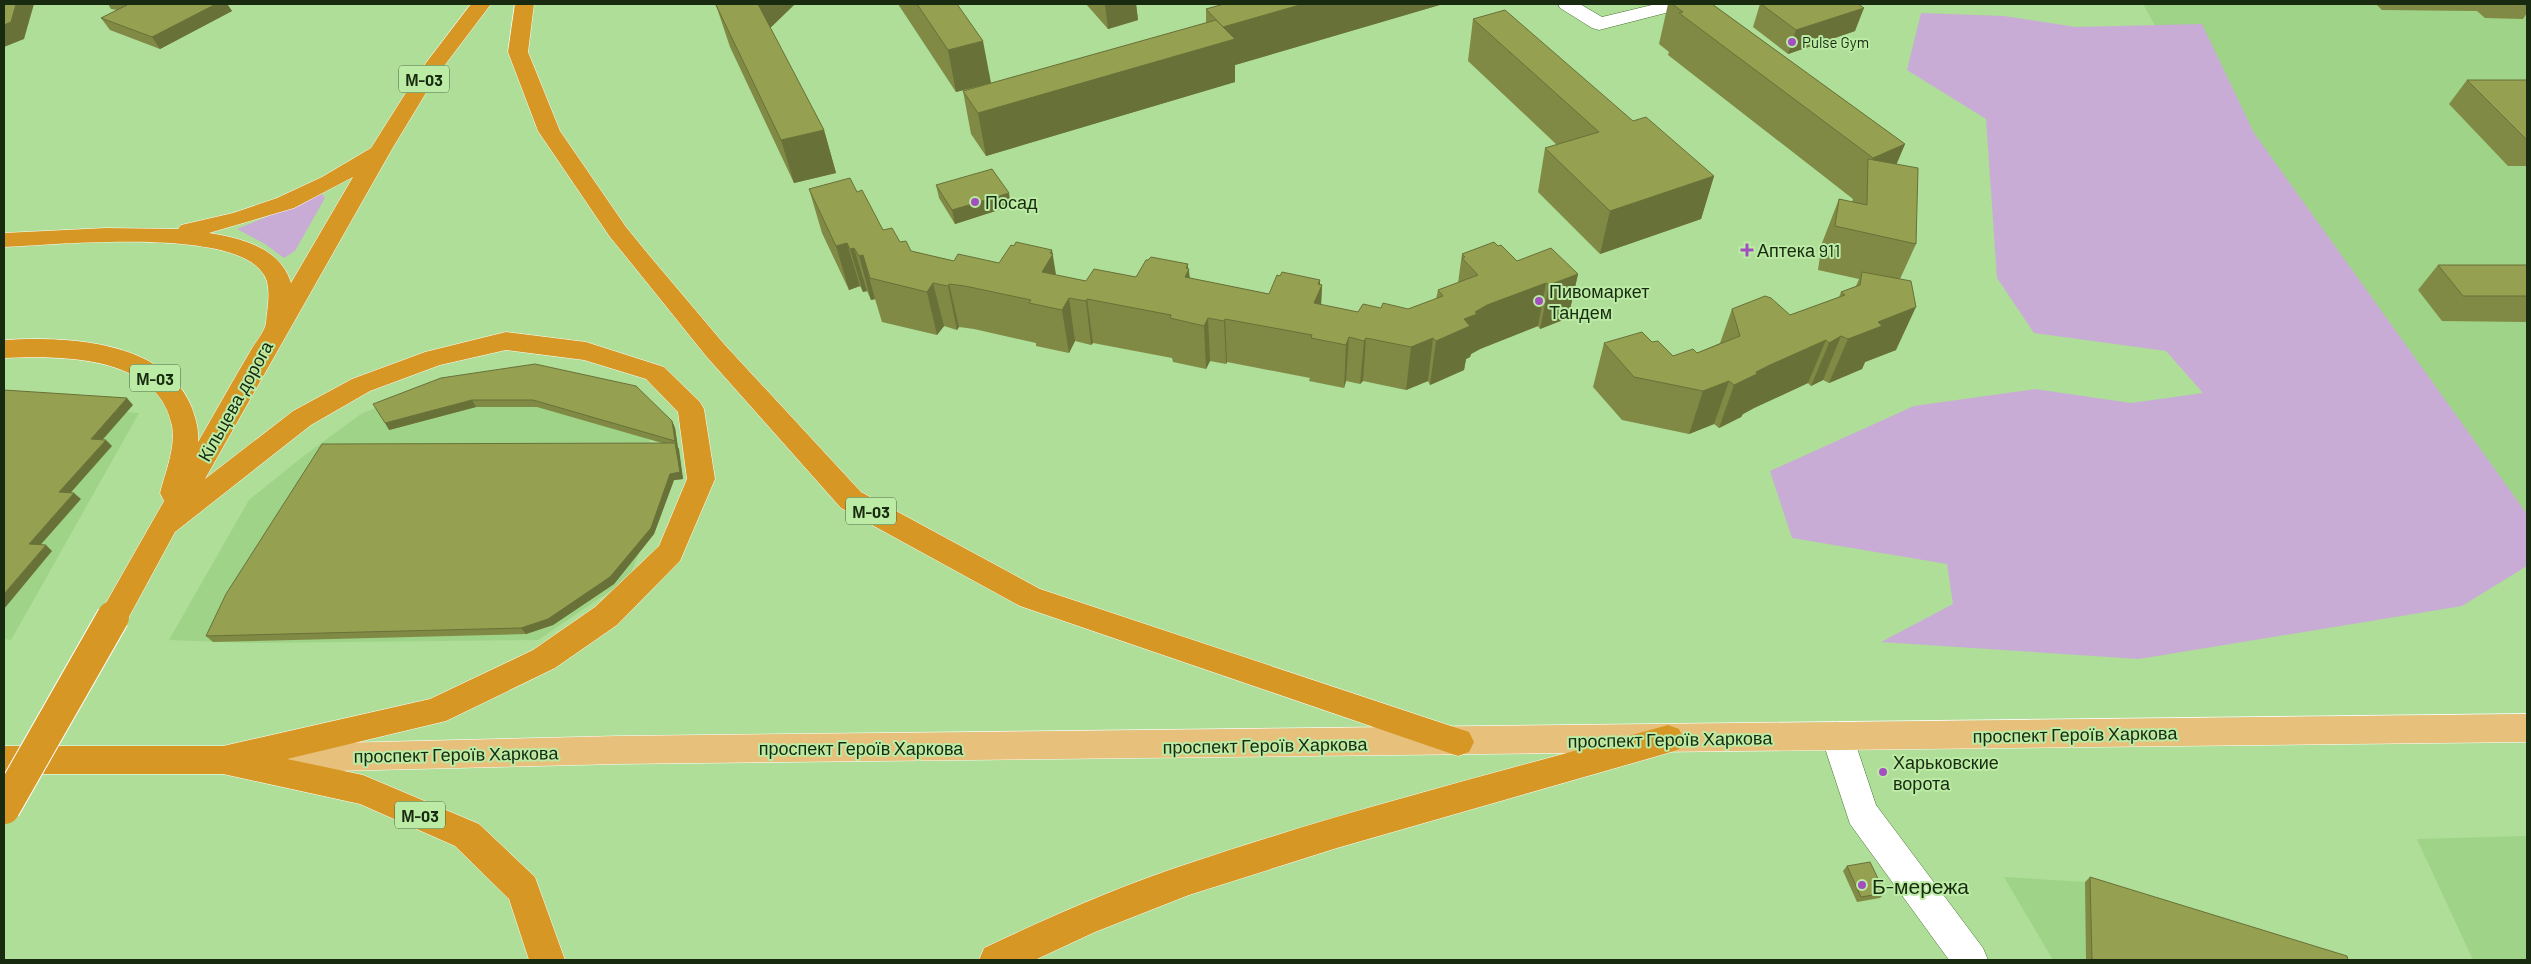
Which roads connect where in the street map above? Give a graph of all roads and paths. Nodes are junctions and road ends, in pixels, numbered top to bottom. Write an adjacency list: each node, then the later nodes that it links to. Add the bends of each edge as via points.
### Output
1 (481, 4): 5 (highway, Кільцева дорога / М-03, via 426,76)
2 (524, 4): 14 (highway, М-03, via 518,52 549,131 640,259 716,350 851,500 1030,598)
3 (1566, 4): 4 (street, via 1599,24)
4 (1678, 4)
5 (381, 148): 6 (highway, М-03, via 328,185 276,208 241,219); 8 (highway, Кільцева дорога / М-03)
6 (165, 234): 7 (highway, М-03); 8 (highway, М-03, via 227,242 257,253 273,268 278,278 280,298)
7 (4, 240)
8 (276, 328): 10 (highway, Кільцева дорога / М-03)
9 (4, 349): 10 (highway, М-03, via 37,346 93,351 135,365 164,384 177,404 185,426 180,472)
10 (166, 524): 16 (highway, М-03, via 302,418 361,385 434,358 506,341 586,351 655,373 691,409 701,479 670,553 606,616 544,659 435,711); 17 (highway, Кільцева дорога / М-03, bridge)
11 (2527, 728): 12 (main road, проспект Героїв Харкова)
12 (1837, 736): 13 (main road, проспект Героїв Харкова); 20 (street, via 1862,813)
13 (1668, 739): 14 (main road, проспект Героїв Харкова); 19 (highway, via 1337,833 1189,879 1084,919)
14 (1458, 742): 16 (main road, проспект Героїв Харкова, via 618,750)
15 (4, 760): 16 (highway, проспект Героїв Харкова / М-03)
16 (224, 760): 18 (highway, М-03, via 363,790 467,835 523,889)
17 (4, 808)
18 (547, 960)
19 (997, 960)
20 (1970, 960)

